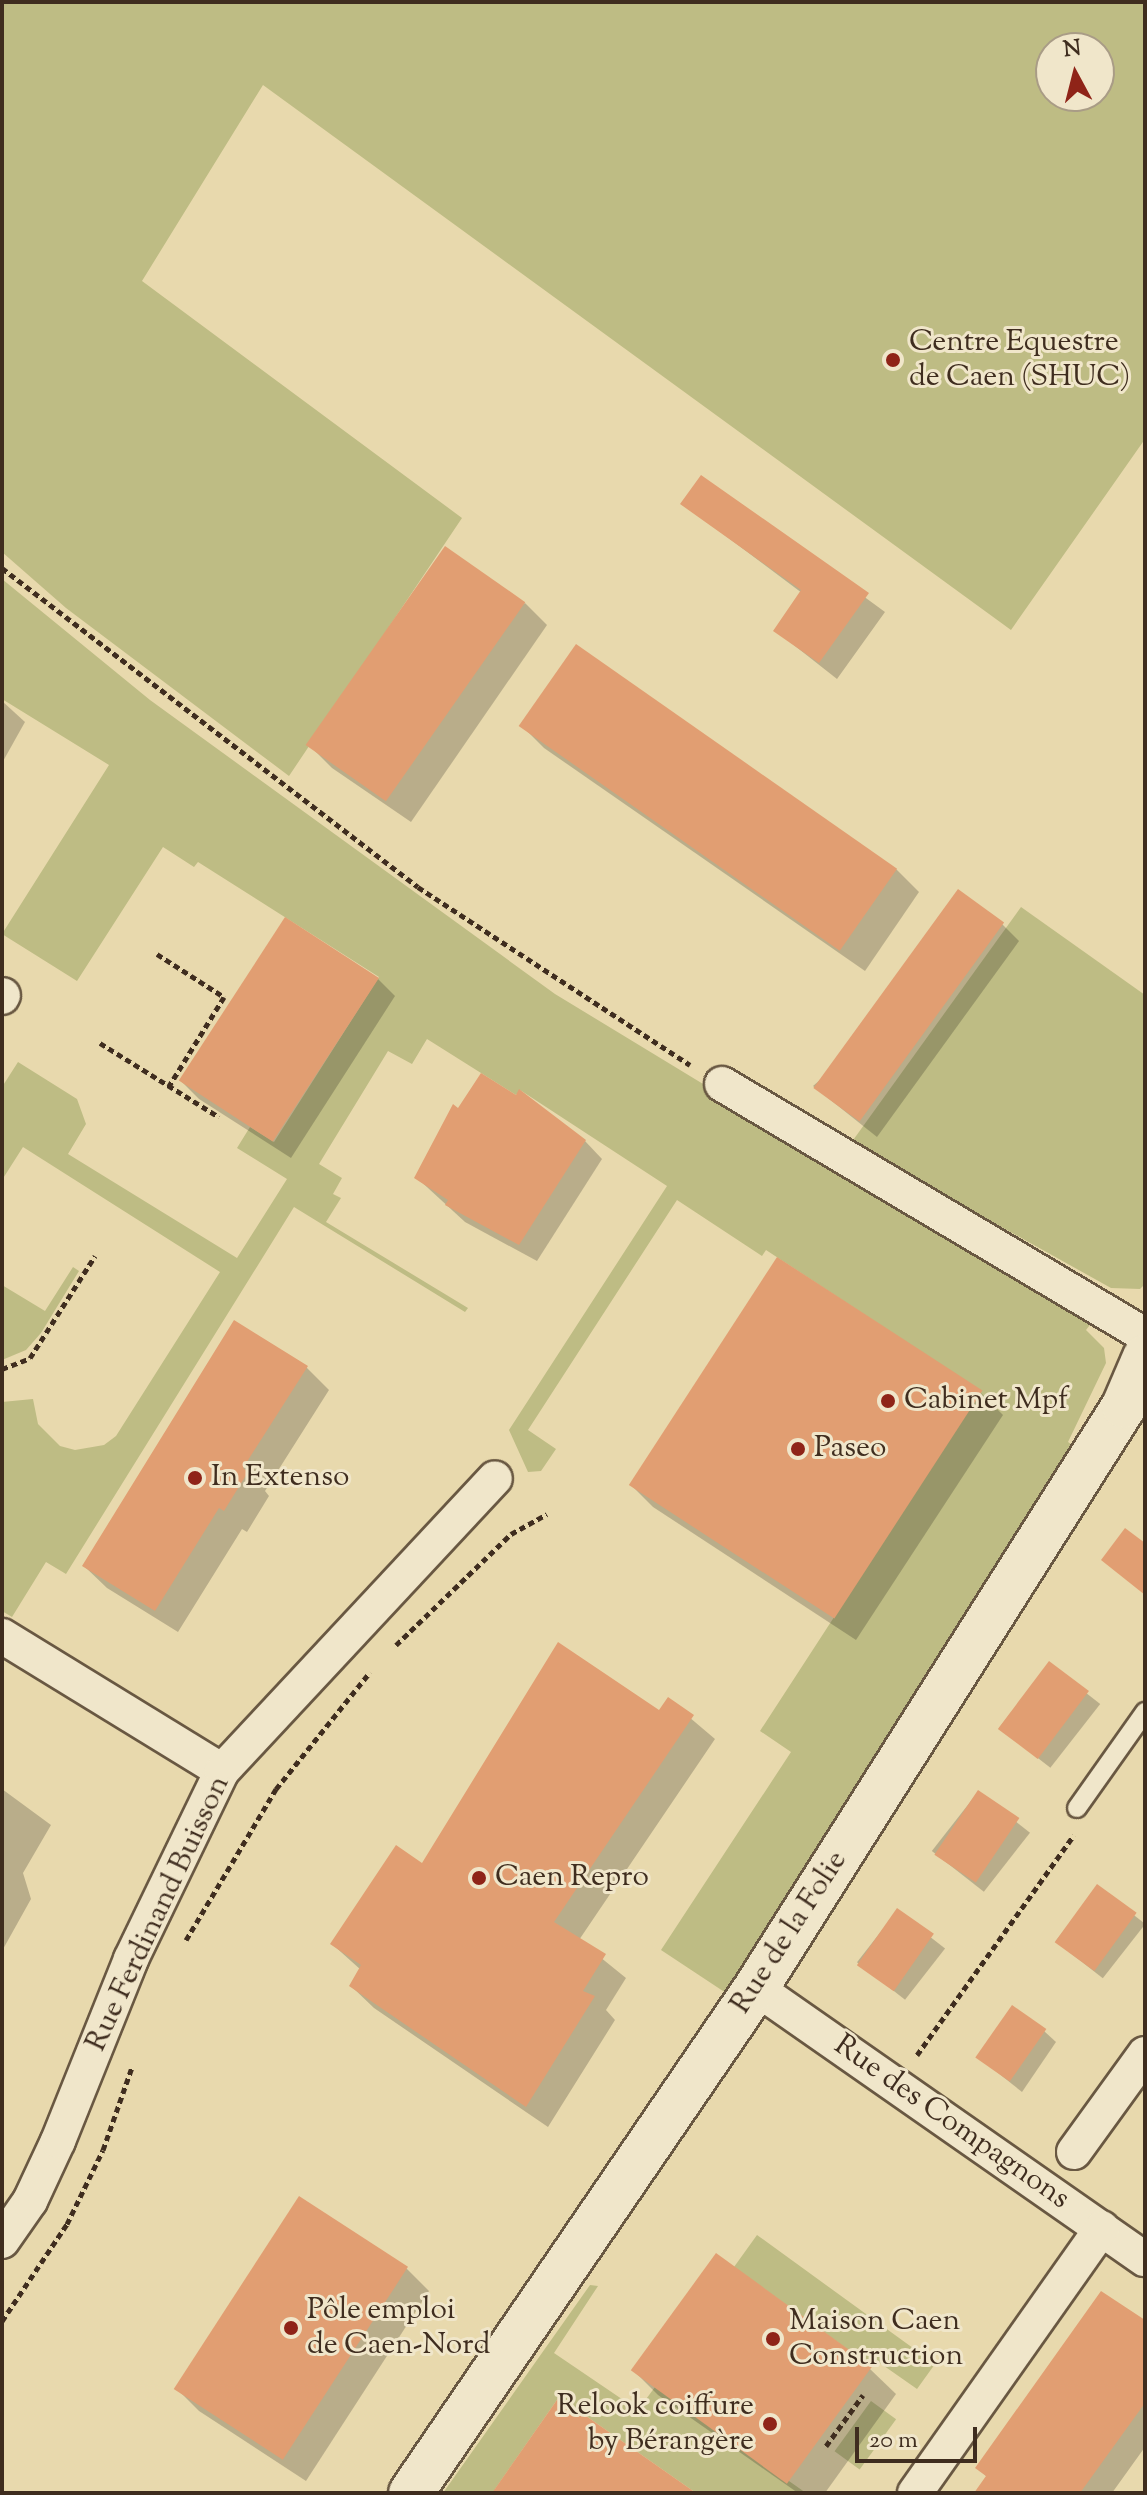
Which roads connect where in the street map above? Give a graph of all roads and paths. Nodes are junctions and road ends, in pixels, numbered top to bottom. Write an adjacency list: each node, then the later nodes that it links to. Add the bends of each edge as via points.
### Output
1 (2, 568): 4 (path, via 418,887)
2 (157, 954): 5 (path, via 224,997)
3 (100, 1043): 5 (path)
4 (722, 1084): 8 (street)
5 (169, 1086): 6 (path)
6 (219, 1117)
7 (95, 1256): 10 (path, via 30,1358)
8 (1145, 1335)
9 (1145, 1357): 11 (street, Rue de la Folie)
10 (2, 1369)
11 (1134, 1414): 21 (street, Rue de la Folie)
12 (495, 1478): 18 (street, Rue Ferdinand Buisson)
13 (547, 1514): 15 (path, via 511,1534)
14 (2, 1636): 18 (street)
15 (389, 1651)
16 (380, 1662): 20 (path, via 276,1789)
17 (1145, 1712): 19 (lane)
18 (222, 1771): 27 (street, Rue Ferdinand Buisson, via 131,1959 30,2201)
19 (1077, 1808): 24 (path, via 1073,1836)
20 (181, 1949)
21 (756, 1988): 26 (street, Rue des Compagnons); 32 (street, Rue de la Folie)
22 (137, 2051): 29 (path, via 103,2150 67,2224 40,2272)
23 (1145, 2054): 25 (street)
24 (912, 2063)
25 (1074, 2152)
26 (1102, 2228): 28 (street, Rue des Compagnons); 33 (street)
27 (2, 2241)
28 (1145, 2259)
29 (2, 2321)
30 (863, 2395): 31 (path)
31 (826, 2446)
32 (411, 2493)
33 (915, 2493)

